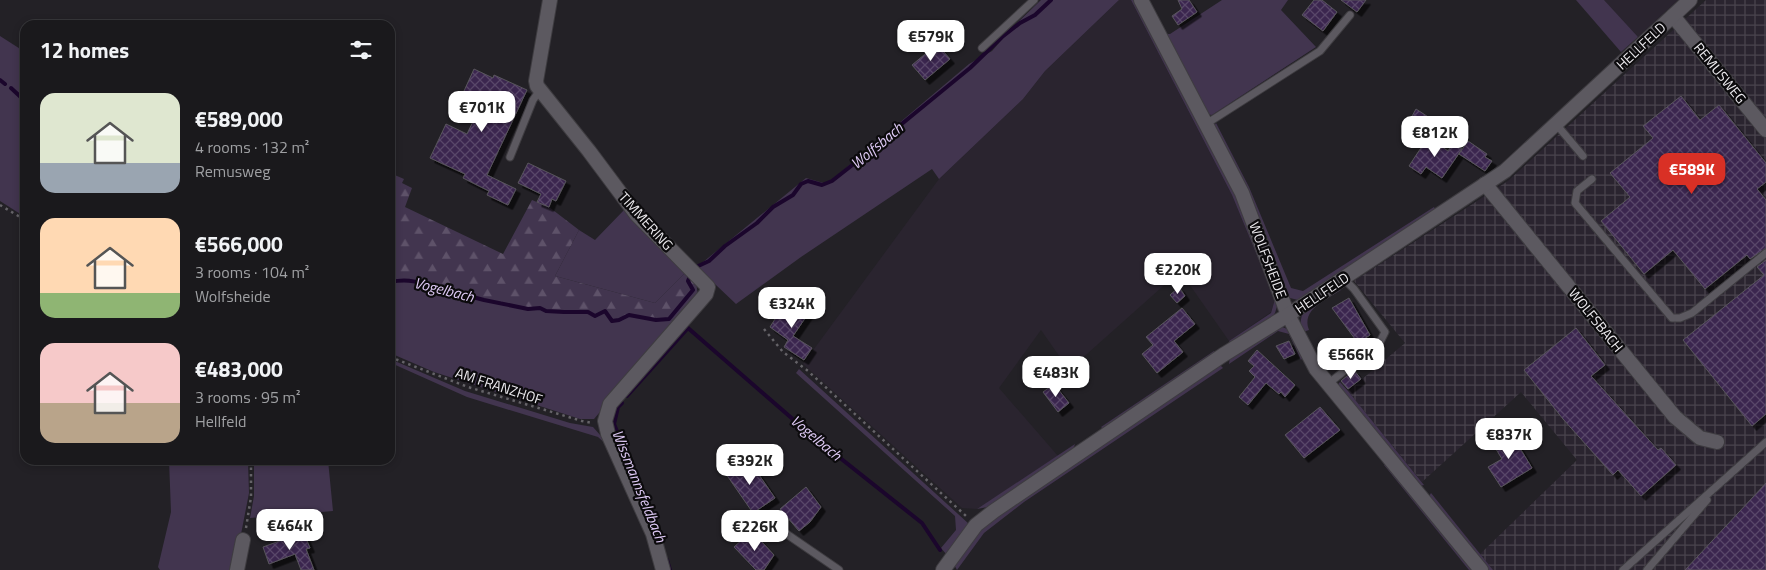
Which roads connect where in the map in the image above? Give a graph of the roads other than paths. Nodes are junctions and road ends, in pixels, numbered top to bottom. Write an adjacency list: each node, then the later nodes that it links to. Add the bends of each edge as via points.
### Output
1 (550, 0): 8 (street, via 536,81)
2 (1034, 0): 7 (lane)
3 (1140, 0): 9 (street, WOLFSHEIDE)
4 (1690, 0): 6 (street, HELLFELD)
5 (1350, 14): 9 (lane, via 1320,51)
6 (1673, 16): 10 (street, HELLFELD); 11 (street, REMUSWEG)
7 (982, 48)
8 (540, 90): 13 (lane); 26 (street, TIMMERING, via 636,214 708,287 706,294 610,404 605,421 653,534)
9 (1206, 124): 18 (street, WOLFSHEIDE, via 1242,193)
10 (1556, 124): 12 (lane); 15 (street, HELLFELD, via 1505,171)
11 (1766, 130)
12 (1583, 156)
13 (510, 157)
14 (1592, 179): 16 (lane, via 1577,192 1575,202 1672,318 1692,313)
15 (1485, 184): 17 (street, HELLFELD); 20 (street, WOLFSBACH, via 1675,417 1700,438)
16 (1766, 253)
17 (1343, 278): 18 (street, HELLFELD); 19 (lane, via 1385,332 1380,342)
18 (1288, 315): 19 (street, WOLFSHEIDE, via 1308,356); 28 (street, HELLFELD, via 1222,355 994,511 976,526)
19 (1328, 384): 29 (street, WOLFSHEIDE)
20 (1717, 442)
21 (1766, 442): 22 (lane)
22 (1727, 477): 30 (lane); 31 (lane)
23 (775, 526): 27 (lane)
24 (244, 540): 25 (street)
25 (237, 570)
26 (662, 570)
27 (840, 570)
28 (943, 570)
29 (1481, 570)
30 (1623, 570)
31 (1646, 570)

